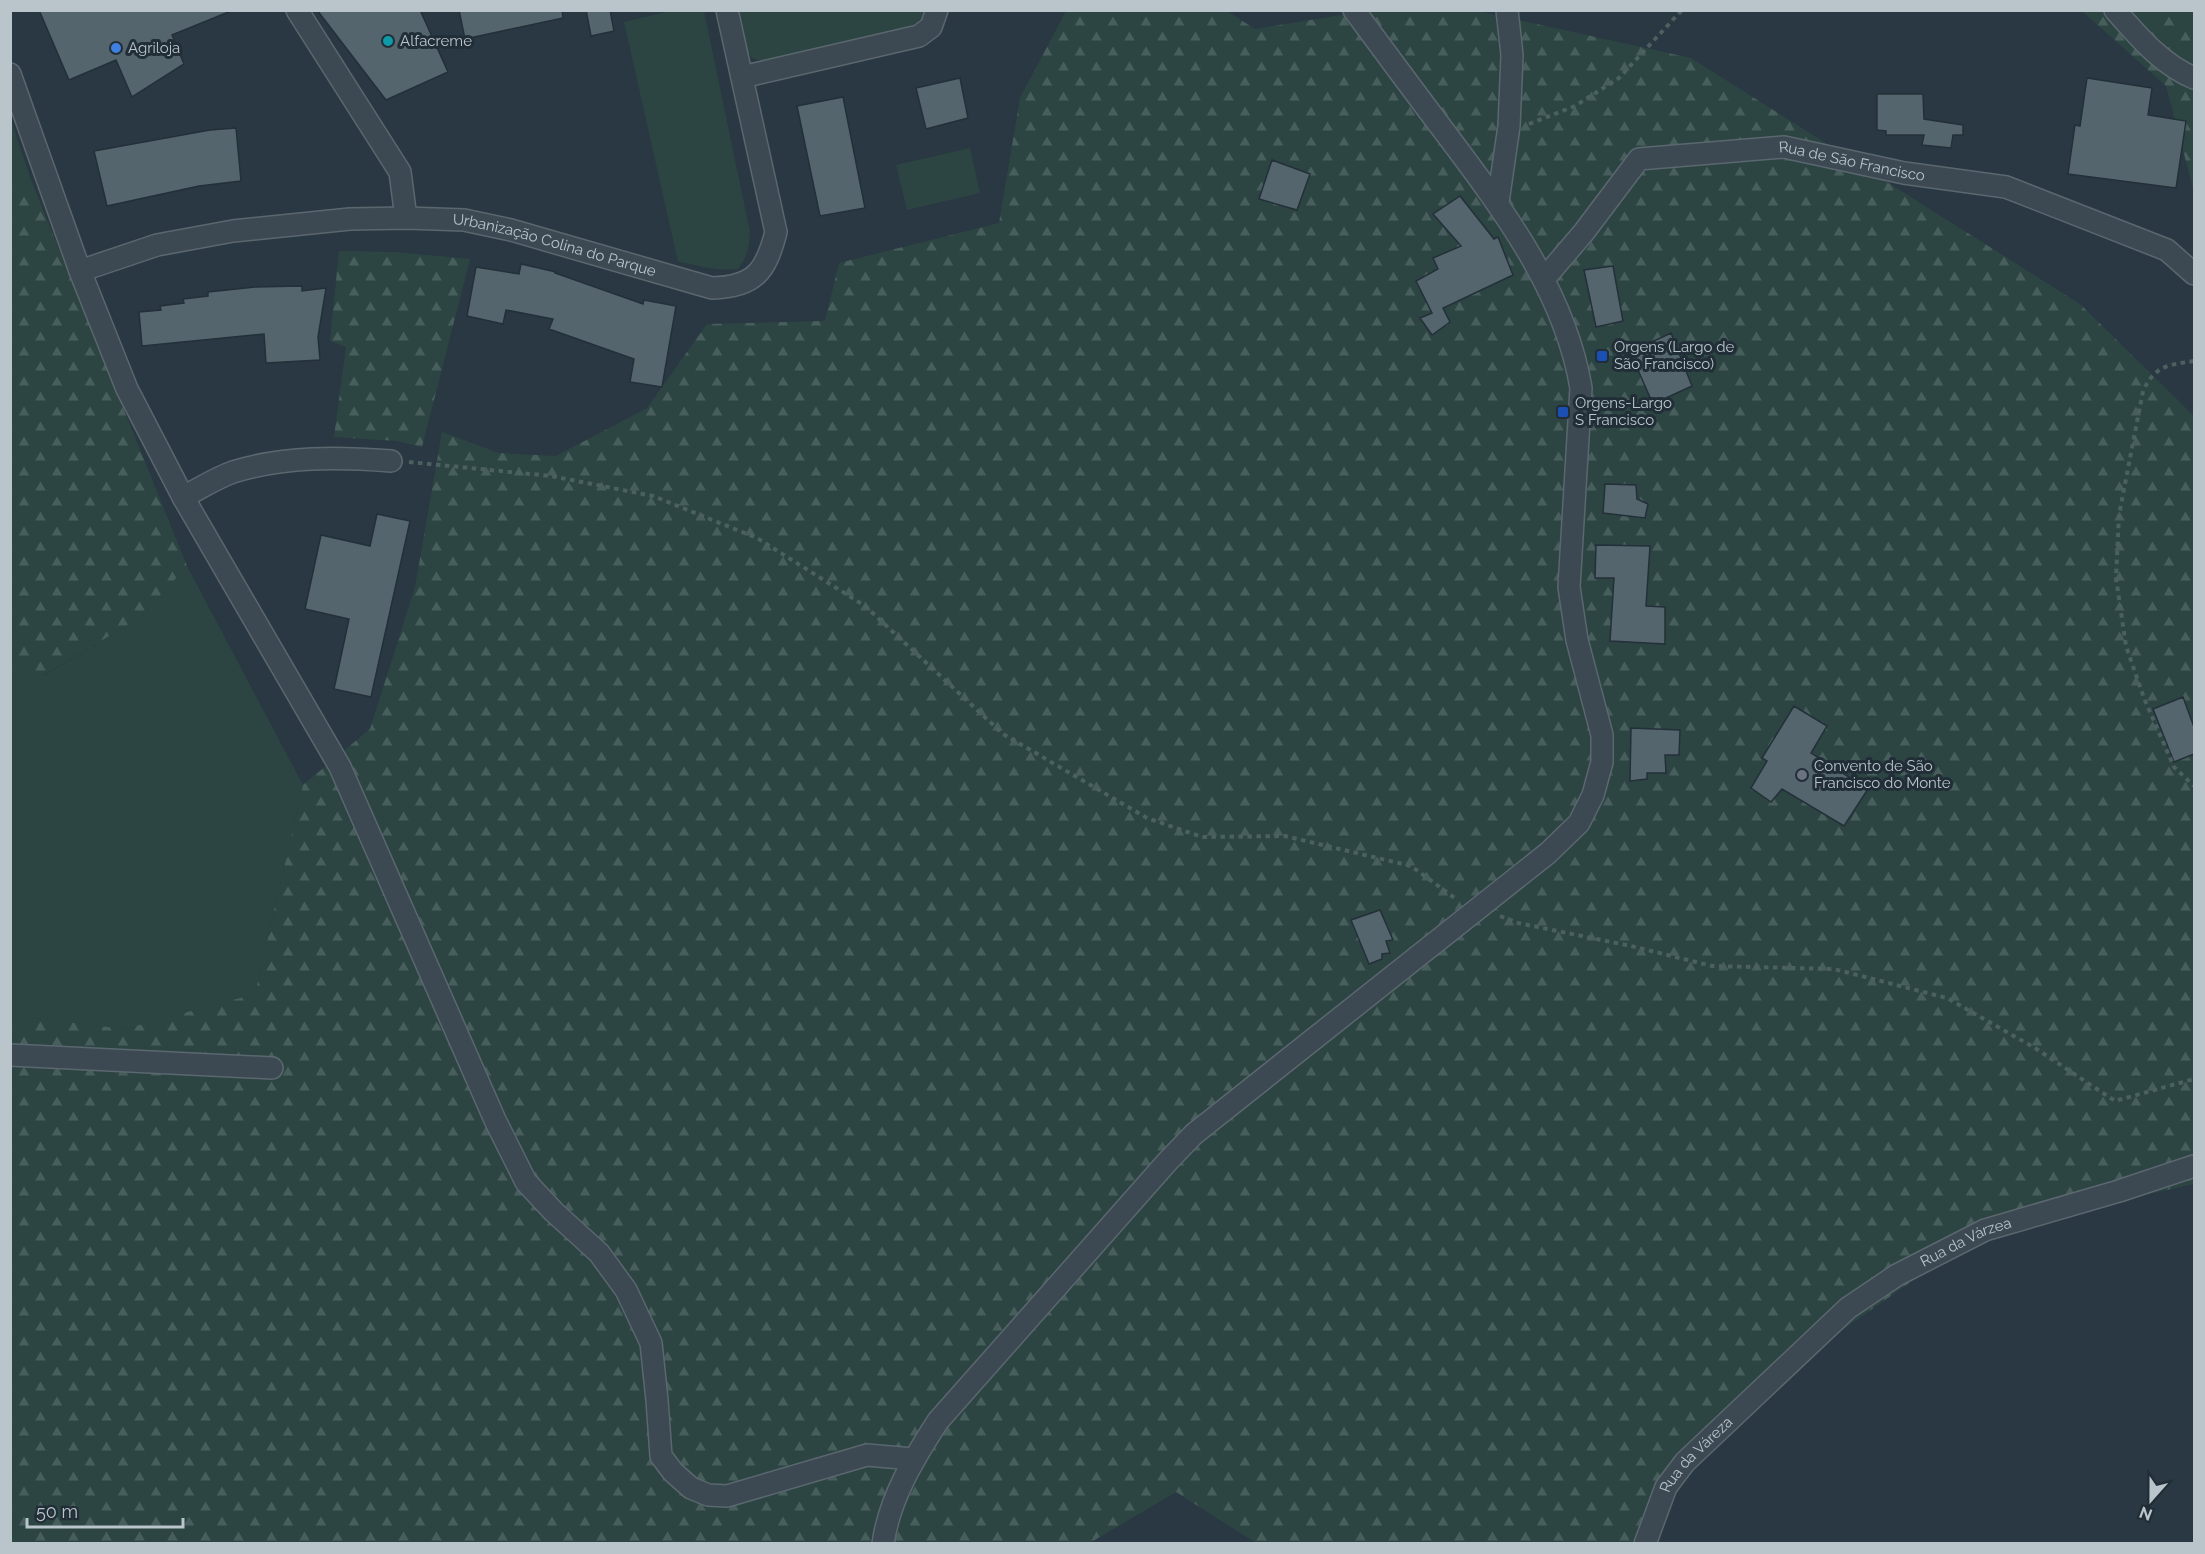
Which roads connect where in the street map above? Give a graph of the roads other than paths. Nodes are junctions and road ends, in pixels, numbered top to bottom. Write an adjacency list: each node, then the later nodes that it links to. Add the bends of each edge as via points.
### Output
1 (297, 10): 11 (street, via 400,171)
2 (727, 10): 8 (street, Urbanização Colina do Parque)
3 (937, 10): 8 (street, via 931,27 919,36)
4 (1354, 10): 10 (street)
5 (1507, 10): 10 (street, via 1512,55 1509,126)
6 (2115, 10): 9 (street, via 2152,52)
7 (10, 74): 14 (street)
8 (742, 77): 11 (street, Urbanização Colina do Parque, via 776,232 764,268 734,287 712,288 464,220)
9 (2194, 78)
10 (1497, 202): 16 (street)
11 (406, 218): 14 (street, Urbanização Colina do Parque, via 350,219 233,231 157,245)
12 (2167, 250): 13 (street); 15 (street, Rua de São Francisco); 16 (street, Rua de São Francisco, via 2006,187 1904,173 1784,147 1639,159)
13 (2194, 260)
14 (80, 272): 18 (street, via 127,389)
15 (2194, 274)
16 (1544, 279): 23 (street, via 1577,364 1581,388 1569,587 1576,640 1602,735 1602,762 1593,795 1579,823 1548,853 1194,1134 938,1421)
17 (399, 461): 18 (street, via 337,457 277,463 232,473)
18 (183, 497): 23 (street, via 339,767 526,1182 600,1253 626,1290 651,1343 661,1456 673,1472 692,1488 708,1495 727,1496 867,1455)
19 (10, 1055): 20 (street)
20 (272, 1068)
21 (2194, 1166): 22 (street, Rua da Várzea, via 1985,1230 1897,1275 1848,1308)
22 (1771, 1380): 25 (street, Rua da Váreza, via 1685,1462 1666,1487)
23 (913, 1459): 24 (street, via 894,1504)
24 (884, 1544)
25 (1645, 1544)

